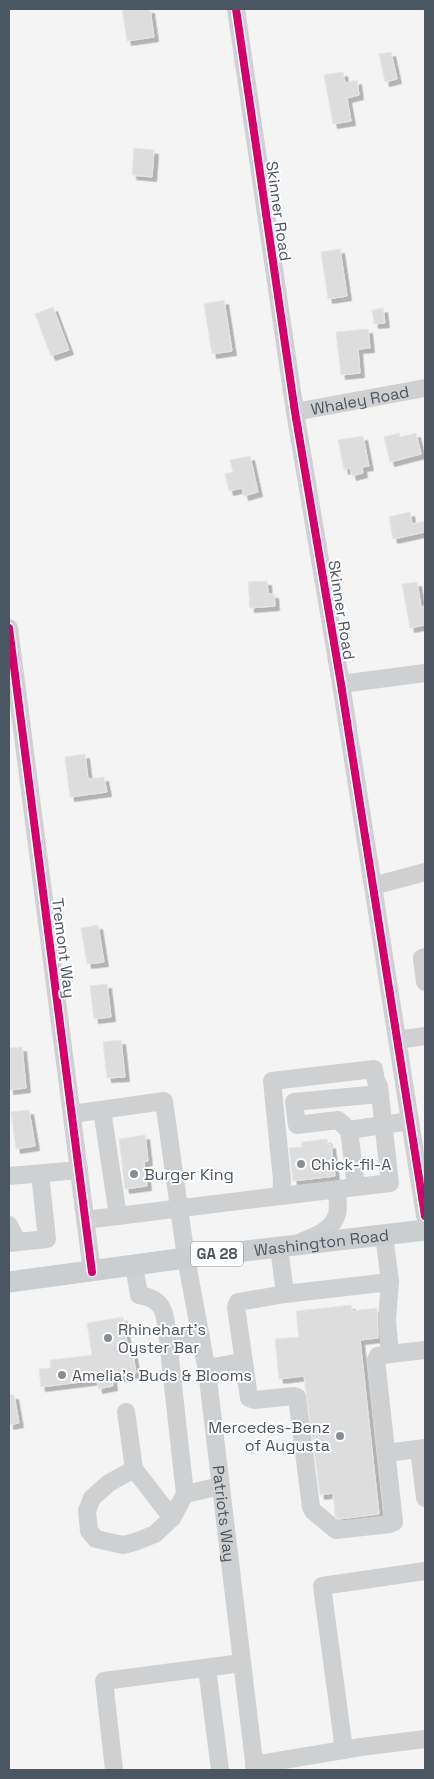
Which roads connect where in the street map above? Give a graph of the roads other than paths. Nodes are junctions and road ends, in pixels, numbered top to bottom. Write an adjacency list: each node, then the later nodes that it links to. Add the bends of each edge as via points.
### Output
1 (236, 9): 3 (street, Skinner Road)
2 (425, 388): 3 (street, Whaley Road)
3 (295, 412): 6 (street, Skinner Road)
4 (9, 628): 16 (street, Tremont Way)
5 (425, 673): 6 (street)
6 (341, 684): 8 (street, Skinner Road)
7 (425, 872): 8 (street)
8 (373, 886): 12 (street, Skinner Road)
9 (425, 957): 10 (street, via 422,958)
10 (425, 982)
11 (425, 1036): 12 (street)
12 (397, 1040): 15 (street, Skinner Road)
13 (379, 1090): 17 (street); 18 (street, via 294,1102 297,1125 338,1120); 25 (street, via 374,1069 272,1081)
14 (102, 1110): 16 (street); 26 (street, Patriots Way, via 164,1101); 27 (street)
15 (414, 1112): 17 (street); 22 (street, Skinner Road)
16 (72, 1114): 19 (street, Tremont Way)
17 (383, 1125): 18 (street); 23 (street, via 390,1183)
18 (349, 1130): 23 (street)
19 (79, 1170): 20 (street); 29 (street, Tremont Way)
20 (40, 1174): 21 (street); 33 (street, via 48,1239)
21 (12, 1179)
22 (422, 1180): 28 (street, Skinner Road)
23 (356, 1187): 24 (street)
24 (337, 1189): 25 (street); 34 (street, via 337,1214 331,1224 311,1238)
25 (281, 1196): 26 (street)
26 (178, 1208): 27 (street); 35 (street, Patriots Way)
27 (118, 1216): 29 (street)
28 (425, 1216)
29 (86, 1220): 37 (street, Tremont Way)
30 (9, 1225): 33 (street, via 14,1235)
31 (425, 1230): 32 (main road, Washington Road / GA 28)
32 (384, 1235): 34 (main road, Washington Road / GA 28); 39 (street)
33 (9, 1242)
34 (281, 1247): 35 (main road, Washington Road / GA 28); 40 (street)
35 (186, 1258): 36 (main road, Washington Road / GA 28); 41 (street, Patriots Way)
36 (134, 1266): 37 (main road, Washington Road / GA 28); 42 (street, via 139,1295 157,1301 164,1310)
37 (92, 1272): 38 (main road, Washington Road / GA 28)
38 (9, 1277)
39 (390, 1282): 40 (street); 44 (street, via 387,1320)
40 (285, 1294): 45 (street, via 238,1302)
41 (201, 1336): 42 (street); 46 (street, Patriots Way)
42 (168, 1340): 52 (street)
43 (425, 1350): 44 (street)
44 (390, 1354): 49 (street, via 378,1356 376,1360)
45 (244, 1362): 46 (street); 49 (street, via 250,1398 297,1397 311,1507 336,1530 394,1522)
46 (207, 1368): 51 (street, Patriots Way)
47 (126, 1412): 50 (street)
48 (422, 1448): 49 (street); 53 (street)
49 (387, 1453)
50 (134, 1469): 54 (street); 54 (street, via 109,1483 92,1498 87,1510 89,1531 96,1539 122,1545 154,1534)
51 (221, 1486): 52 (street); 56 (street, Patriots Way)
52 (185, 1494): 54 (street)
53 (425, 1498)
54 (172, 1518)
55 (425, 1571): 59 (street, via 322,1586)
56 (242, 1663): 57 (street); 60 (street, Patriots Way)
57 (207, 1668): 61 (street, via 104,1681); 62 (street)
58 (425, 1739): 59 (street)
59 (344, 1750): 60 (street)
60 (255, 1768)
61 (114, 1770)
62 (220, 1770)

